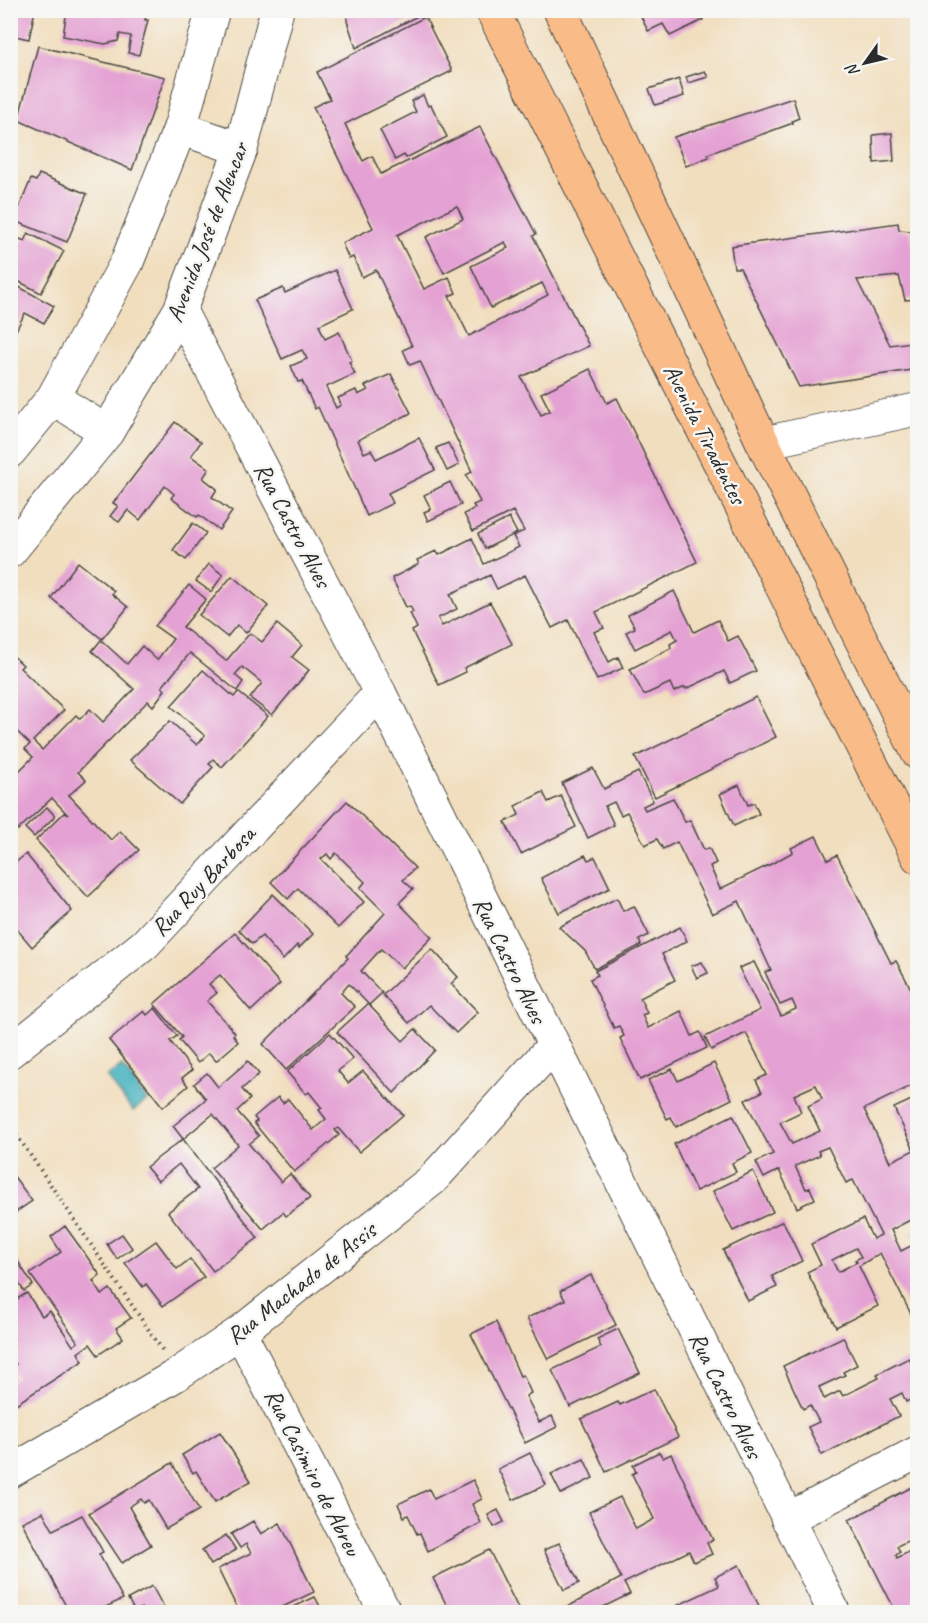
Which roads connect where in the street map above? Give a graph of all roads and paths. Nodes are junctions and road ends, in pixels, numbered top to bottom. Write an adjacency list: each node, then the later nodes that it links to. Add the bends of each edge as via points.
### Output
1 (213, 10): 5 (street)
2 (277, 10): 6 (street, Avenida José de Alencar)
3 (492, 10): 8 (main road, Avenida Tiradentes)
4 (560, 10): 12 (main road, Avenida Tiradentes)
5 (180, 128): 6 (street); 9 (street, via 127,262)
6 (241, 149): 7 (street, Avenida José de Alencar)
7 (180, 310): 11 (street, Avenida José de Alencar); 15 (street, Rua Castro Alves)
8 (654, 331): 12 (main road, via 670,319 682,318 696,332 736,412); 17 (main road, Avenida Tiradentes)
9 (53, 398): 11 (street); 13 (street)
10 (918, 409): 12 (street)
11 (106, 432): 14 (street, Avenida José de Alencar)
12 (763, 443): 16 (main road, Avenida Tiradentes)
13 (10, 452)
14 (10, 551)
15 (380, 693): 18 (street, Rua Castro Alves); 19 (street, Rua Ruy Barbosa, via 144,944)
16 (918, 753)
17 (918, 857)
18 (553, 1046): 21 (street, Rua Machado de Assis, via 432,1180); 25 (street, Rua Castro Alves)
19 (10, 1052)
20 (10, 1125): 22 (path)
21 (240, 1332): 22 (street, Rua Machado de Assis); 26 (street, Rua Casimiro de Abreu)
22 (178, 1374): 24 (street, Rua Machado de Assis)
23 (918, 1452): 25 (street)
24 (10, 1472)
25 (787, 1519): 27 (street, Rua Castro Alves)
26 (385, 1612)
27 (834, 1612)

